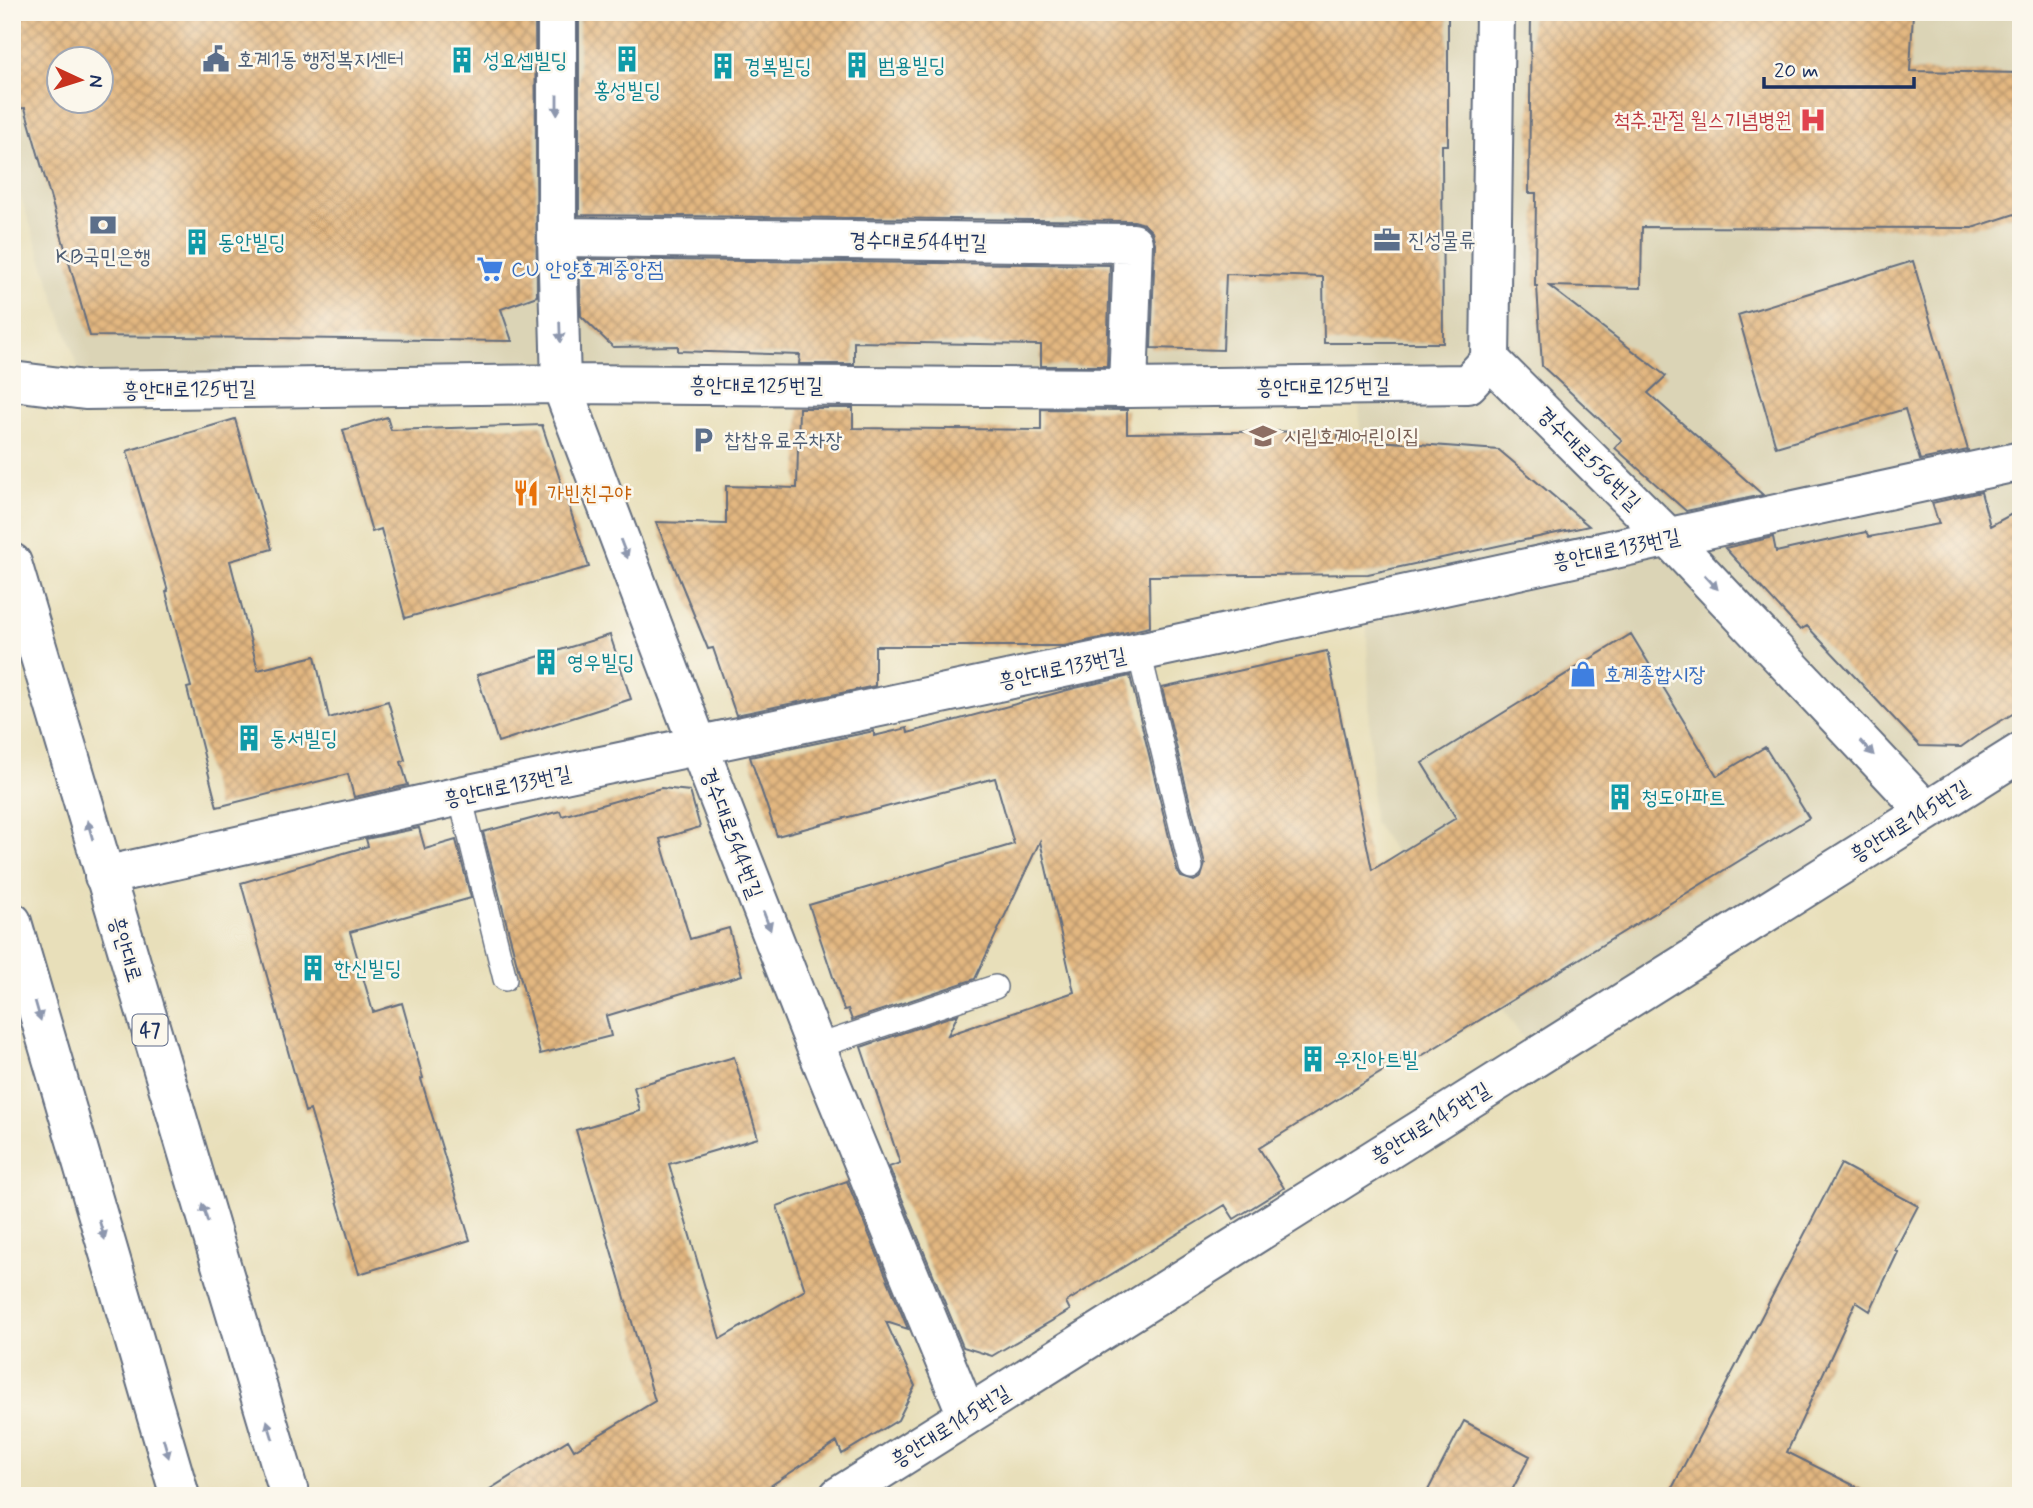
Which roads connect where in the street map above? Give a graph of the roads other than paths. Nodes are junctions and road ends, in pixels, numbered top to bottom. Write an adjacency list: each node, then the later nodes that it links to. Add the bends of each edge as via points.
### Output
1 (557, 12): 3 (street, 경수대로544번길, one-way to 3)
2 (1495, 12): 4 (street)
3 (557, 237): 6 (street, 경수대로544번길, one-way to 6); 7 (street, 경수대로544번길, via 1133,243)
4 (1490, 360): 7 (street, 흥안대로125번길, via 1468,384); 9 (street, 경수대로556번길)
5 (12, 381): 6 (street, 흥안대로125번길, via 85,390)
6 (561, 384): 7 (street, 흥안대로125번길); 12 (street, 경수대로544번길, one-way to 12)
7 (1129, 388)
8 (2021, 461): 9 (street, 흥안대로133번길)
9 (1670, 538): 11 (street, 흥안대로133번길); 15 (street, 경수대로556번길, one-way to 15)
10 (12, 563): 17 (street, 흥안대로 / 47, one-way to 10)
11 (1139, 652): 12 (street, 흥안대로133번길); 16 (lane)
12 (698, 745): 14 (street, 흥안대로133번길); 21 (street, 경수대로544번길, one-way to 21)
13 (2021, 752): 15 (street, 흥안대로145번길)
14 (460, 796): 17 (street, 흥안대로133번길); 19 (lane)
15 (1925, 810): 22 (street, 흥안대로145번길)
16 (1191, 867)
17 (104, 876): 24 (street, 흥안대로 / 47, one-way to 17)
18 (12, 922): 23 (street, one-way to 23)
19 (505, 979)
20 (995, 987): 21 (lane)
21 (816, 1047): 22 (street, 경수대로544번길)
22 (967, 1415): 25 (street, 흥안대로145번길)
23 (180, 1496)
24 (290, 1496)
25 (839, 1496)

